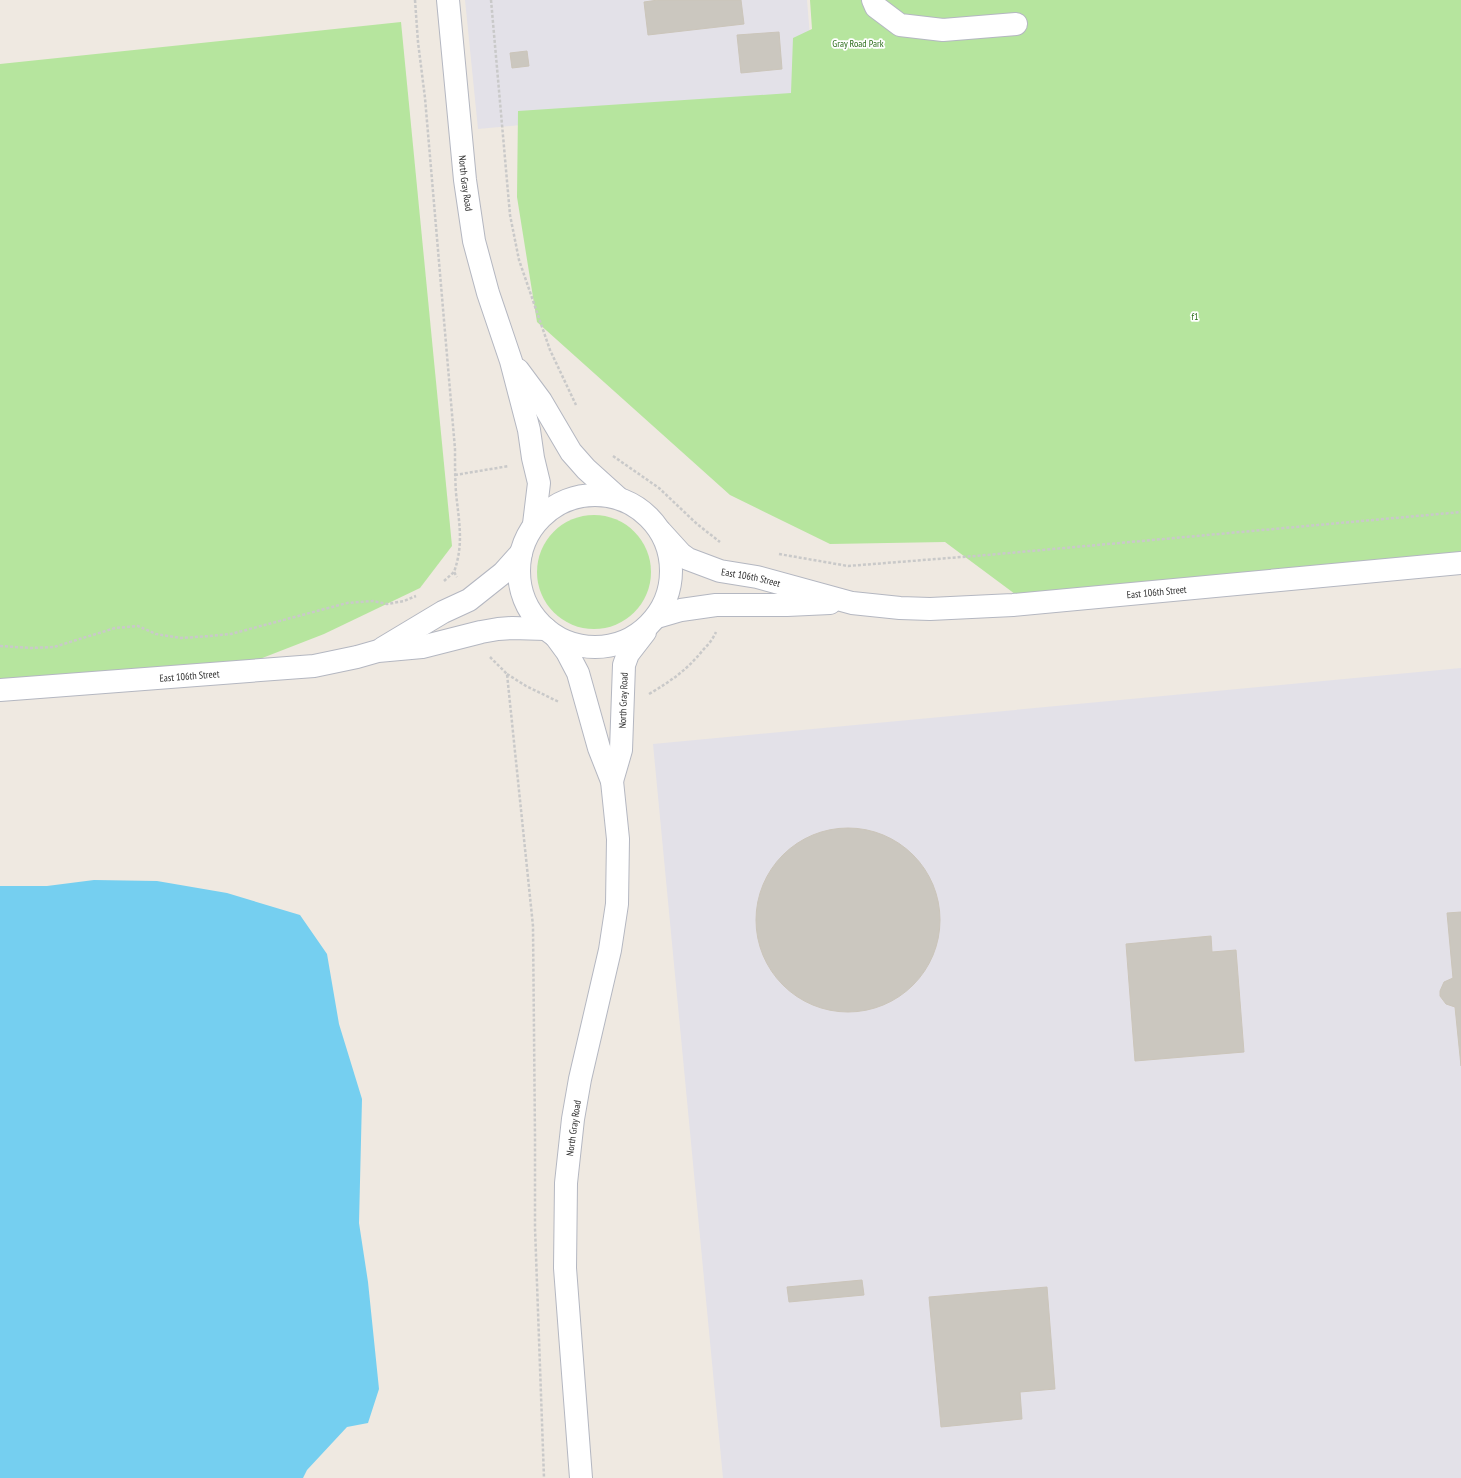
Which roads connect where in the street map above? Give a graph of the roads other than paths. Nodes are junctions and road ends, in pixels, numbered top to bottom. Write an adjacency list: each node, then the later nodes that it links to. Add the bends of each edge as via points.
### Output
1 (448, 0): 4 (street, North Gray Road, via 465,180 474,241)
2 (873, 0): 3 (street, via 876,7 900,25 943,30)
3 (1016, 24)
4 (511, 361): 5 (street, North Gray Road, via 541,401 571,452); 6 (street, North Gray Road, via 529,430 539,483)
5 (617, 498): 6 (street, via 594,495 572,499 551,508); 7 (street, via 650,517)
6 (534, 524): 8 (street)
7 (661, 532): 10 (street, East 106th Street, via 681,554 704,566); 11 (street, North Gray Road, via 670,556 671,582 664,606)
8 (521, 553): 12 (street, North Gray Road, via 518,569 520,586 531,612); 13 (street, East 106th Street, via 503,573 469,600)
9 (1461, 563): 10 (street, East 106th Street, via 1014,605 930,609)
10 (852, 603): 11 (street, East 106th Street, via 716,605 681,610)
11 (653, 622): 12 (street, via 632,638 614,645 594,648 574,645); 15 (street, North Gray Road, via 628,654 624,665 621,750)
12 (551, 633): 13 (street, East 106th Street, via 505,628 422,647); 15 (street, North Gray Road, via 567,652 578,672 599,748)
13 (378, 651): 14 (street, East 106th Street, via 314,666)
14 (0, 690)
15 (612, 781): 16 (street, North Gray Road, via 618,839 615,922 577,1099 565,1197 566,1290)
16 (581, 1478)

